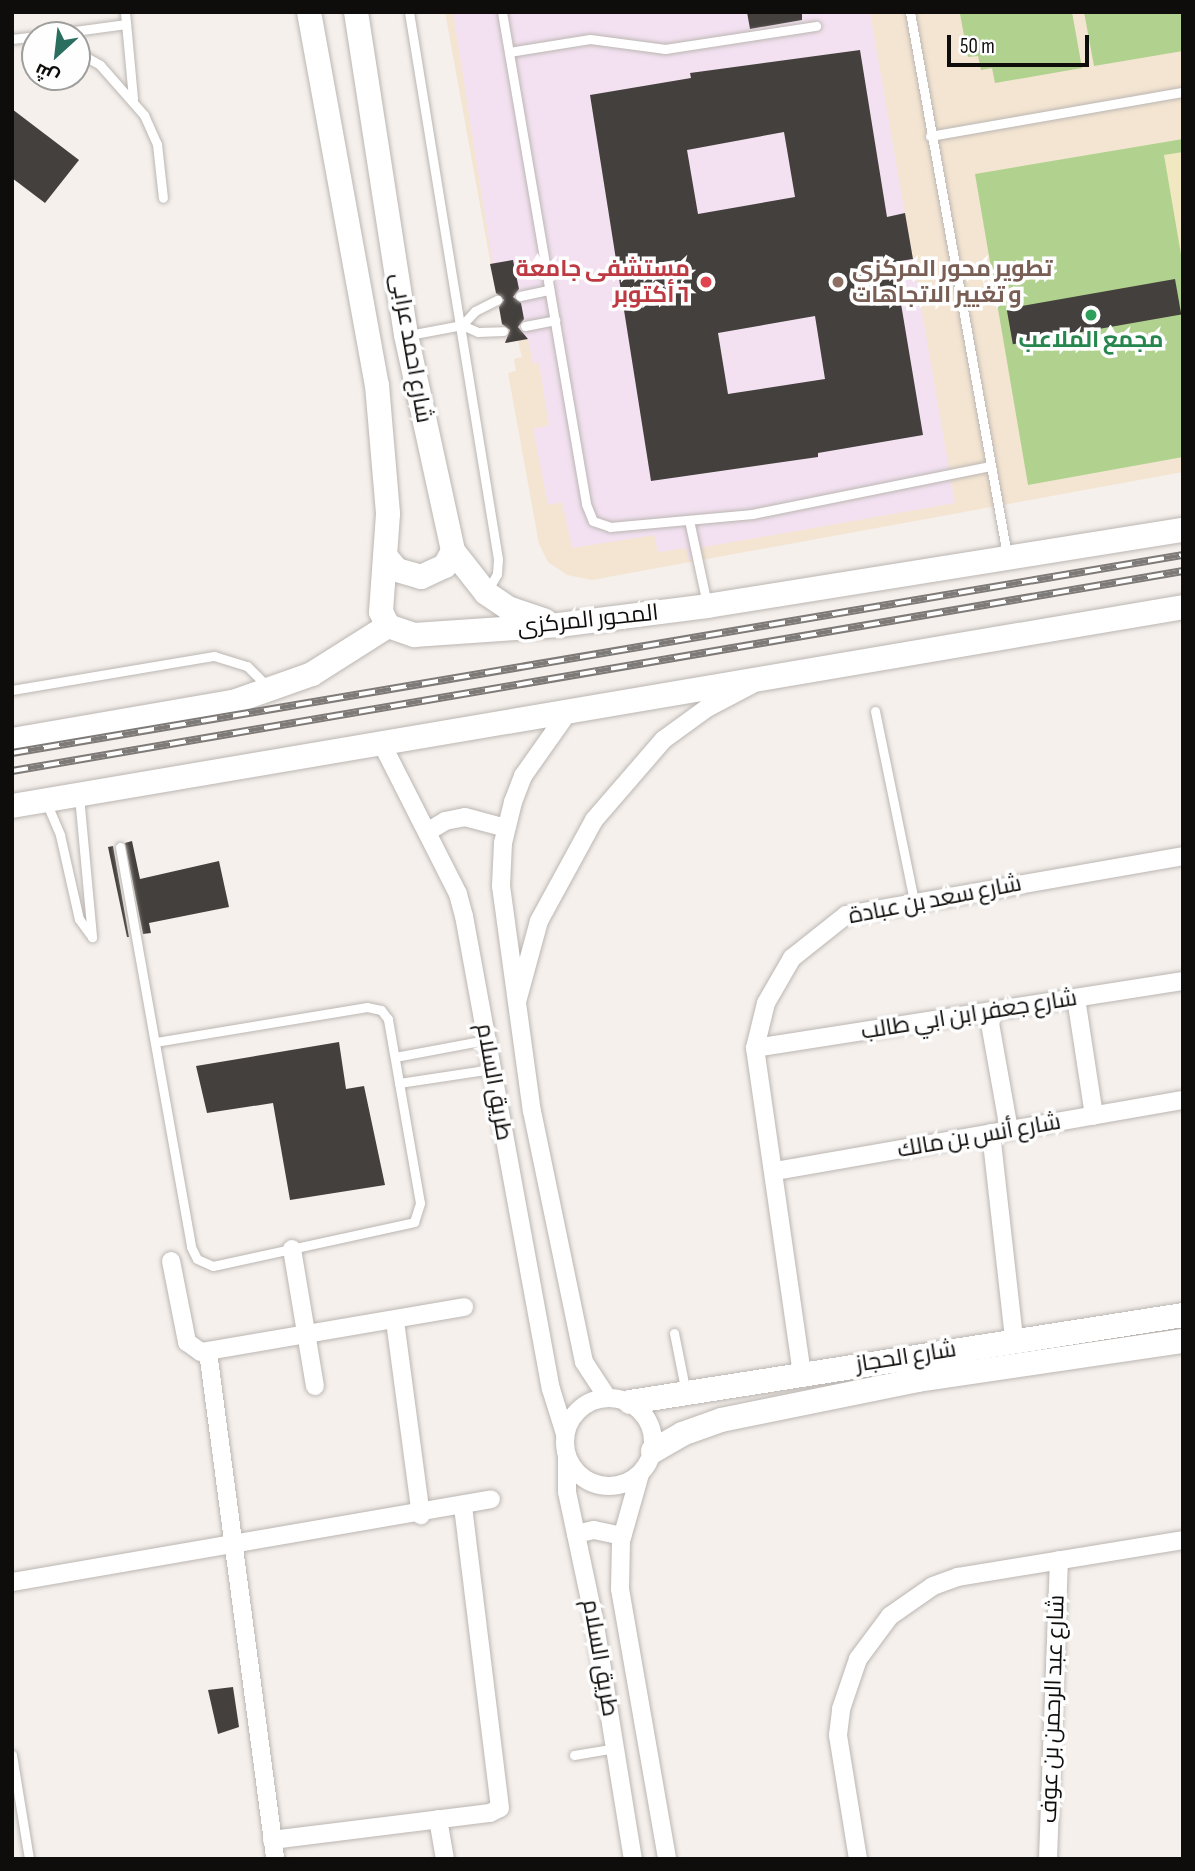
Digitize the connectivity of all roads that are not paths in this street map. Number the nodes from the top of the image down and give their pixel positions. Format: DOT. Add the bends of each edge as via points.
graph roads {
  1 [pos="125,12"];
  2 [pos="309,12"];
  3 [pos="356,12"];
  4 [pos="410,12"];
  5 [pos="502,12"];
  6 [pos="910,12"];
  7 [pos="126,24"];
  8 [pos="816,26"];
  9 [pos="91,29"];
  10 [pos="509,52"];
  11 [pos="91,60"];
  12 [pos="1183,92"];
  13 [pos="134,101"];
  14 [pos="930,136"];
  15 [pos="163,198"];
  16 [pos="549,290"];
  17 [pos="520,296"];
  18 [pos="497,300"];
  19 [pos="555,320"];
  20 [pos="462,325"];
  21 [pos="526,326"];
  22 [pos="503,331"];
  23 [pos="406,335"];
  24 [pos="990,466"];
  25 [pos="689,520"];
  26 [pos="1183,530"];
  27 [pos="453,551"];
  28 [pos="386,557"];
  29 [pos="1008,558"];
  30 [pos="486,593"];
  31 [pos="707,606"];
  32 [pos="1183,607"];
  33 [pos="559,625"];
  34 [pos="387,626"];
  35 [pos="764,679"];
  36 [pos="12,690"];
  37 [pos="269,691"];
  38 [pos="875,711"];
  39 [pos="566,715"];
  40 [pos="12,740"];
  41 [pos="382,744"];
  42 [pos="79,794"];
  43 [pos="45,801"];
  44 [pos="12,806"];
  45 [pos="506,828"];
  46 [pos="427,832"];
  47 [pos="120,847"];
  48 [pos="1183,856"];
  49 [pos="914,901"];
  50 [pos="1183,981"];
  51 [pos="1076,998"];
  52 [pos="516,1009"];
  53 [pos="988,1012"];
  54 [pos="486,1041"];
  55 [pos="155,1042"];
  56 [pos="755,1048"];
  57 [pos="395,1057"];
  58 [pos="492,1069"];
  59 [pos="399,1083"];
  60 [pos="1183,1100"];
  61 [pos="1094,1116"];
  62 [pos="1000,1132"];
  63 [pos="775,1171"];
  64 [pos="292,1249"];
  65 [pos="171,1261"];
  66 [pos="464,1307"];
  67 [pos="1183,1315"];
  68 [pos="395,1321"];
  69 [pos="674,1333"];
  70 [pos="306,1335"];
  71 [pos="1014,1339"];
  72 [pos="1183,1341"];
  73 [pos="208,1352"];
  74 [pos="802,1374"];
  75 [pos="315,1386"];
  76 [pos="686,1395"];
  77 [pos="618,1400"];
  78 [pos="565,1434"];
  79 [pos="653,1451"];
  80 [pos="567,1457"];
  81 [pos="640,1474"];
  82 [pos="491,1499"];
  83 [pos="463,1505"];
  84 [pos="421,1515"];
  85 [pos="576,1534"];
  86 [pos="622,1536"];
  87 [pos="1183,1540"];
  88 [pos="235,1544"];
  89 [pos="1059,1560"];
  90 [pos="12,1582"];
  91 [pos="617,1748"];
  92 [pos="12,1755"];
  93 [pos="574,1755"];
  94 [pos="438,1819"];
  95 [pos="29,1859"];
  96 [pos="445,1859"];
  97 [pos="633,1859"];
  98 [pos="667,1859"];
  99 [pos="858,1859"];
  100 [pos="1048,1859"];
  1 -- 7 [label="lane"];
  2 -- 28 [label="main road, شارع احمد عرابى" via="369,330 387,481"];
  3 -- 23 [label="main road, شارع احمد عرابى"];
  4 -- 20 [label="lane"];
  5 -- 10 [label="lane"];
  6 -- 14 [label="lane"];
  7 -- 9 [label="lane"];
  7 -- 13 [label="lane"];
  8 -- 10 [label="lane" via="665,49 590,40"];
  10 -- 16 [label="lane"];
  11 -- 13 [label="lane"];
  12 -- 14 [label="lane"];
  13 -- 15 [label="lane" via="157,144"];
  14 -- 24 [label="lane"];
  16 -- 17 [label="lane"];
  16 -- 19 [label="lane"];
  18 -- 20 [label="lane"];
  19 -- 21 [label="lane"];
  19 -- 25 [label="lane" via="589,516 610,527"];
  20 -- 22 [label="lane" via="478,332"];
  20 -- 23 [label="lane"];
  20 -- 30 [label="lane" via="498,559 495,581"];
  23 -- 27 [label="main road, شارع احمد عرابى"];
  24 -- 25 [label="lane" via="780,509"];
  24 -- 29 [label="lane"];
  25 -- 31 [label="lane"];
  26 -- 29 [label="main road, المحور المركزى"];
  27 -- 28 [label="main road" via="438,571 421,577 397,570"];
  27 -- 30 [label="main road, شارع احمد عرابى"];
  28 -- 34 [label="main road, شارع احمد عرابى" via="381,612"];
  29 -- 31 [label="main road, المحور المركزى"];
  30 -- 33 [label="main road, شارع احمد عرابى" via="508,608"];
  31 -- 33 [label="main road, المحور المركزى"];
  32 -- 35 [label="main road"];
  33 -- 34 [label="main road, المحور المركزى" via="414,635"];
  34 -- 37 [label="main road" via="332,664"];
  35 -- 39 [label="main road"];
  35 -- 52 [label="street" via="707,708 663,740 601,810 562,872 539,921"];
  36 -- 37 [label="lane" via="214,656 247,666"];
  37 -- 40 [label="main road" via="233,702"];
  38 -- 49 [label="lane"];
  39 -- 41 [label="main road"];
  39 -- 45 [label="street, طريق السلام" via="523,776"];
  41 -- 42 [label="main road"];
  41 -- 46 [label="street, طريق السلام"];
  42 -- 43 [label="main road"];
  42 -- 43 [label="lane" via="79,835 94,923 92,937 79,919 60,835"];
  43 -- 44 [label="main road"];
  45 -- 46 [label="street" via="465,817 445,821"];
  45 -- 52 [label="street, طريق السلام" via="501,886"];
  46 -- 54 [label="street, طريق السلام" via="458,894"];
  47 -- 55 [label="lane"];
  48 -- 49 [label="street, شارع سعد بن عبادة"];
  49 -- 56 [label="street, شارع سعد بن عبادة" via="846,915 810,939 777,979"];
  50 -- 51 [label="street, شارع جعفر ابن ابي طالب"];
  51 -- 53 [label="street, شارع جعفر ابن ابي طالب"];
  51 -- 61 [label="street"];
  52 -- 77 [label="street, طريق السلام" via="584,1362"];
  53 -- 56 [label="street, شارع جعفر ابن ابي طالب"];
  53 -- 62 [label="street"];
  54 -- 57 [label="lane"];
  54 -- 58 [label="street, طريق السلام"];
  55 -- 57 [label="lane" via="372,1007 388,1019"];
  55 -- 64 [label="lane" via="194,1254 212,1266"];
  56 -- 63 [label="street, شارع سعد بن عبادة"];
  57 -- 59 [label="lane"];
  58 -- 59 [label="lane"];
  58 -- 78 [label="street, طريق السلام" via="551,1389"];
  59 -- 64 [label="lane" via="420,1203 418,1216 408,1226"];
  60 -- 61 [label="street, شارع أنس بن مالك"];
  61 -- 62 [label="street, شارع أنس بن مالك"];
  62 -- 63 [label="street, شارع أنس بن مالك"];
  62 -- 71 [label="street"];
  63 -- 74 [label="street, شارع سعد بن عبادة"];
  64 -- 70 [label="street"];
  65 -- 73 [label="street" via="187,1342"];
  66 -- 68 [label="street"];
  67 -- 71 [label="main road, شارع الحجاز"];
  68 -- 70 [label="street"];
  68 -- 84 [label="street"];
  69 -- 76 [label="lane"];
  70 -- 73 [label="street"];
  70 -- 75 [label="street"];
  71 -- 74 [label="main road, شارع الحجاز"];
  72 -- 79 [label="main road, شارع الحجاز" via="918,1380 721,1420"];
  73 -- 88 [label="street"];
  74 -- 76 [label="main road, شارع الحجاز"];
  76 -- 77 [label="main road, شارع الحجاز"];
  77 -- 78 [label="street" via="575,1412"];
  77 -- 79 [label="street" via="647,1419"];
  78 -- 80 [label="street"];
  79 -- 81 [label="street"];
  80 -- 81 [label="street" via="582,1477 606,1486"];
  80 -- 85 [label="street, طريق السلام" via="567,1492"];
  81 -- 86 [label="street, طريق السلام"];
  82 -- 83 [label="street"];
  83 -- 84 [label="street"];
  83 -- 94 [label="street" via="501,1804 494,1813"];
  84 -- 88 [label="street"];
  85 -- 86 [label="street" via="594,1530"];
  85 -- 91 [label="street, طريق السلام"];
  86 -- 98 [label="street, طريق السلام" via="620,1590"];
  87 -- 89 [label="street"];
  88 -- 90 [label="street"];
  88 -- 94 [label="street" via="274,1849"];
  89 -- 99 [label="street" via="958,1577 933,1586 910,1600 872,1636 847,1683 838,1735"];
  89 -- 100 [label="street, شارع عبد الرحمن بن عوف"];
  91 -- 93 [label="lane"];
  91 -- 97 [label="street, طريق السلام"];
  92 -- 95 [label="lane"];
  94 -- 96 [label="street"];
}
